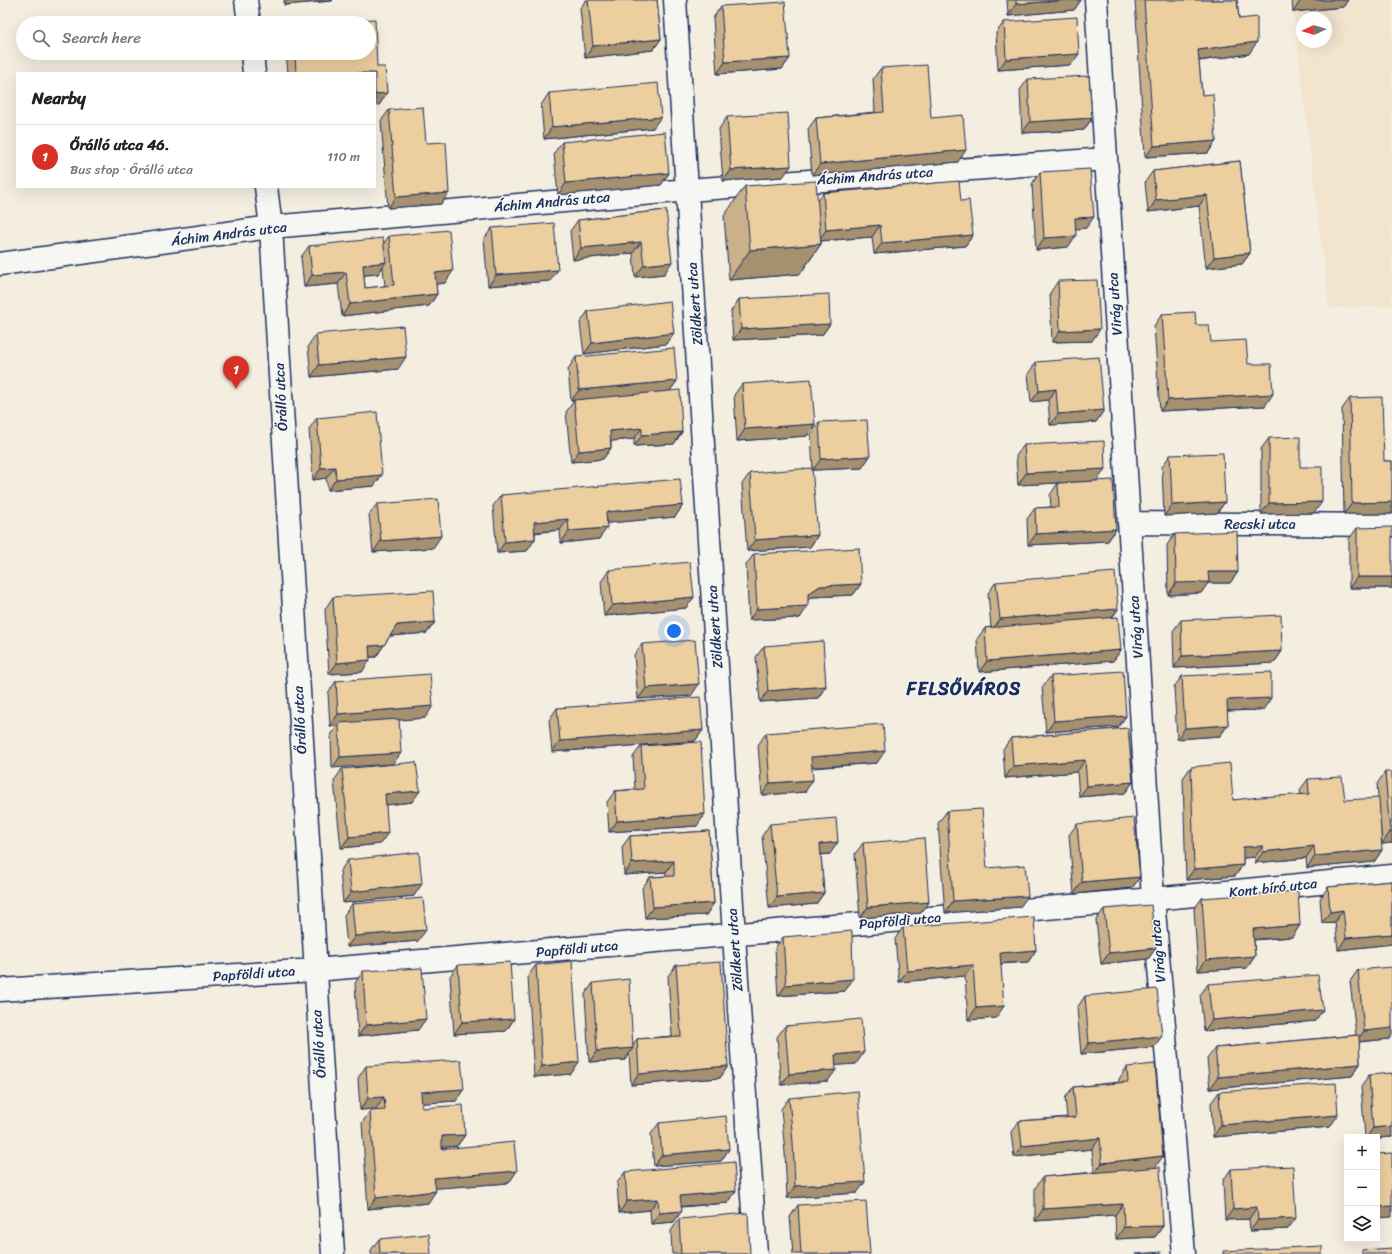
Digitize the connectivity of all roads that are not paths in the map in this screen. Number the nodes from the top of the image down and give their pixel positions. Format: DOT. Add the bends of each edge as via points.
graph roads {
  1 [pos="246,0"];
  2 [pos="675,0"];
  3 [pos="1096,0"];
  4 [pos="248,16"];
  5 [pos="253,60"];
  6 [pos="254,72"];
  7 [pos="1106,159"];
  8 [pos="266,188"];
  9 [pos="688,190"];
  10 [pos="271,227"];
  11 [pos="0,264"];
  12 [pos="1129,523"];
  13 [pos="1392,525"];
  14 [pos="1392,876"];
  15 [pos="1154,900"];
  16 [pos="734,936"];
  17 [pos="315,970"];
  18 [pos="0,990"];
  19 [pos="333,1254"];
  20 [pos="756,1254"];
  21 [pos="1184,1254"];
  1 -- 4 [label="street"];
  2 -- 9 [label="street, Zöldkert utca"];
  3 -- 7 [label="street, Virág utca"];
  5 -- 6 [label="street"];
  7 -- 9 [label="street, Áchim András utca"];
  7 -- 12 [label="street, Virág utca"];
  8 -- 10 [label="street, Őrálló utca"];
  9 -- 10 [label="street, Áchim András utca"];
  9 -- 16 [label="street, Zöldkert utca"];
  10 -- 11 [label="street, Áchim András utca"];
  10 -- 17 [label="street, Őrálló utca"];
  12 -- 13 [label="street, Recski utca"];
  12 -- 15 [label="street, Virág utca"];
  14 -- 15 [label="street, Kont bíró utca"];
  15 -- 16 [label="street, Papföldi utca"];
  15 -- 21 [label="street, Virág utca"];
  16 -- 17 [label="street, Papföldi utca"];
  16 -- 20 [label="street, Zöldkert utca"];
  17 -- 18 [label="street, Papföldi utca"];
  17 -- 19 [label="street, Őrálló utca"];
}
